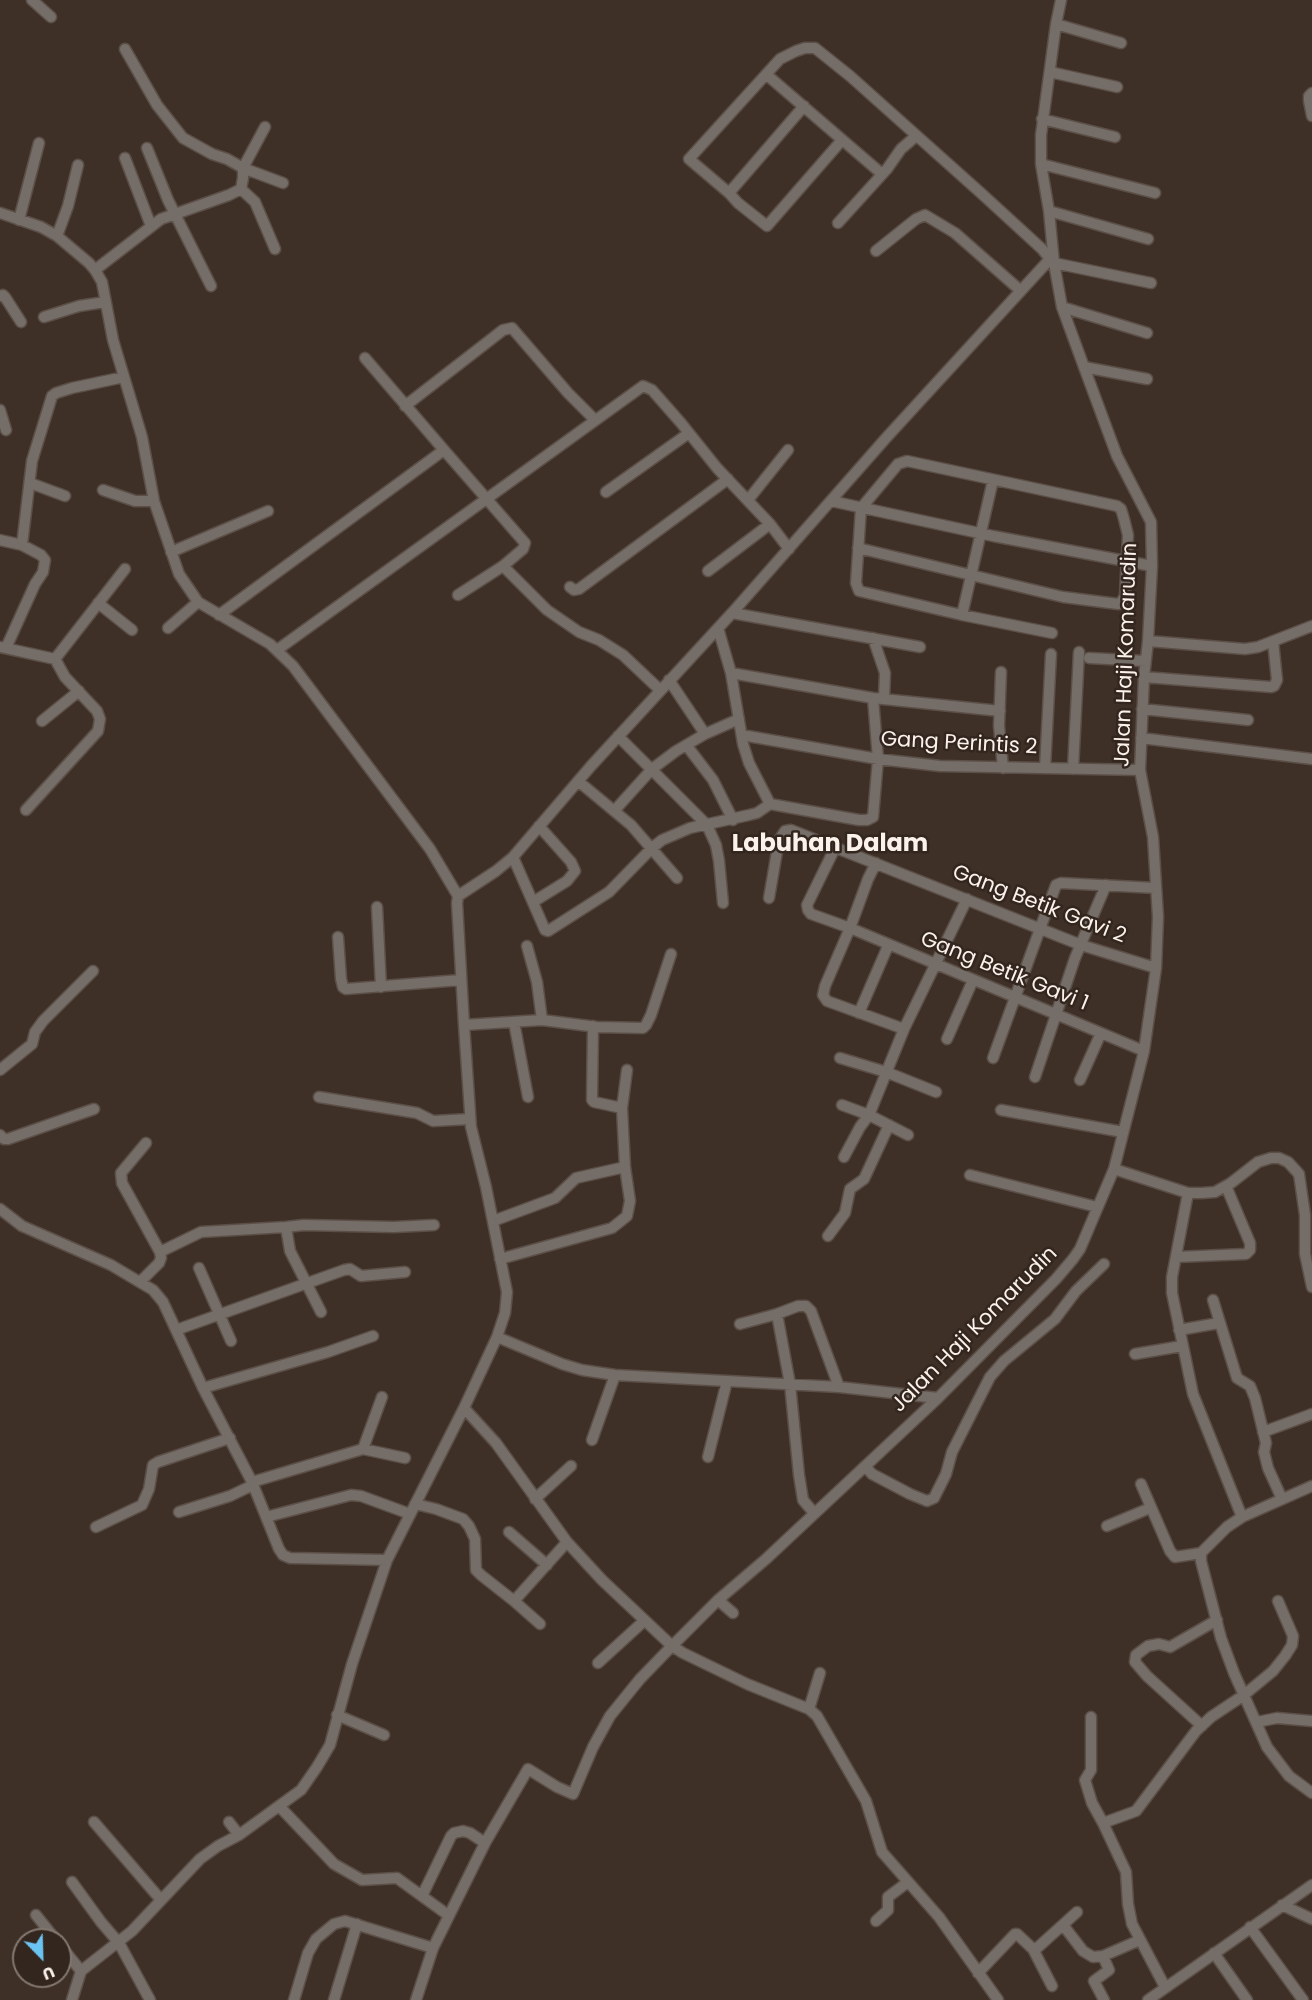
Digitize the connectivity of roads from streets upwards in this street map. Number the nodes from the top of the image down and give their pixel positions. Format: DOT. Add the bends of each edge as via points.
graph roads {
  1 [pos="32,0"];
  2 [pos="1061,0"];
  3 [pos="51,17"];
  4 [pos="1056,24"];
  5 [pos="1121,43"];
  6 [pos="126,49"];
  7 [pos="1050,72"];
  8 [pos="767,75"];
  9 [pos="1117,87"];
  10 [pos="1312,93"];
  11 [pos="804,106"];
  12 [pos="1312,116"];
  13 [pos="1042,118"];
  14 [pos="266,127"];
  15 [pos="916,136"];
  16 [pos="1115,138"];
  17 [pos="842,140"];
  18 [pos="39,143"];
  19 [pos="147,148"];
  20 [pos="124,158"];
  21 [pos="1041,164"];
  22 [pos="78,165"];
  23 [pos="243,168"];
  24 [pos="882,174"];
  25 [pos="283,183"];
  26 [pos="241,189"];
  27 [pos="729,193"];
  28 [pos="1155,193"];
  29 [pos="1049,211"];
  30 [pos="0,213"];
  31 [pos="175,213"];
  32 [pos="19,220"];
  33 [pos="838,223"];
  34 [pos="151,226"];
  35 [pos="57,236"];
  36 [pos="1148,239"];
  37 [pos="274,249"];
  38 [pos="876,251"];
  39 [pos="1052,261"];
  40 [pos="95,270"];
  41 [pos="1151,283"];
  42 [pos="211,286"];
  43 [pos="1021,291"];
  44 [pos="0,297"];
  45 [pos="105,302"];
  46 [pos="1062,307"];
  47 [pos="44,317"];
  48 [pos="21,322"];
  49 [pos="1147,333"];
  50 [pos="365,358"];
  51 [pos="1084,367"];
  52 [pos="124,377"];
  53 [pos="1147,379"];
  54 [pos="405,406"];
  55 [pos="0,410"];
  56 [pos="596,420"];
  57 [pos="6,430"];
  58 [pos="690,433"];
  59 [pos="444,450"];
  60 [pos="788,450"];
  61 [pos="728,479"];
  62 [pos="993,480"];
  63 [pos="30,483"];
  64 [pos="103,490"];
  65 [pos="606,492"];
  66 [pos="65,496"];
  67 [pos="488,498"];
  68 [pos="748,500"];
  69 [pos="154,501"];
  70 [pos="831,501"];
  71 [pos="862,508"];
  72 [pos="268,511"];
  73 [pos="770,524"];
  74 [pos="980,533"];
  75 [pos="0,540"];
  76 [pos="22,546"];
  77 [pos="858,548"];
  78 [pos="789,549"];
  79 [pos="171,552"];
  80 [pos="1127,563"];
  81 [pos="503,566"];
  82 [pos="1152,566"];
  83 [pos="125,569"];
  84 [pos="708,571"];
  85 [pos="970,574"];
  86 [pos="570,587"];
  87 [pos="458,595"];
  88 [pos="198,602"];
  89 [pos="98,603"];
  90 [pos="732,613"];
  91 [pos="219,615"];
  92 [pos="962,615"];
  93 [pos="1312,626"];
  94 [pos="168,628"];
  95 [pos="718,628"];
  96 [pos="132,630"];
  97 [pos="1052,633"];
  98 [pos="873,638"];
  99 [pos="1148,641"];
  100 [pos="1273,641"];
  101 [pos="920,647"];
  102 [pos="3,648"];
  103 [pos="277,650"];
  104 [pos="1051,654"];
  105 [pos="55,659"];
  106 [pos="1145,661"];
  107 [pos="1001,672"];
  108 [pos="731,673"];
  109 [pos="1144,677"];
  110 [pos="669,680"];
  111 [pos="660,690"];
  112 [pos="79,691"];
  113 [pos="873,698"];
  114 [pos="884,699"];
  115 [pos="1142,709"];
  116 [pos="1000,711"];
  117 [pos="738,719"];
  118 [pos="1248,720"];
  119 [pos="42,721"];
  120 [pos="705,734"];
  121 [pos="742,735"];
  122 [pos="618,736"];
  123 [pos="1141,738"];
  124 [pos="687,746"];
  125 [pos="878,759"];
  126 [pos="1312,759"];
  127 [pos="1003,768"];
  128 [pos="1045,768"];
  129 [pos="652,769"];
  130 [pos="1073,769"];
  131 [pos="1140,770"];
  132 [pos="578,781"];
  133 [pos="770,804"];
  134 [pos="26,810"];
  135 [pos="614,811"];
  136 [pos="733,820"];
  137 [pos="707,825"];
  138 [pos="539,826"];
  139 [pos="652,848"];
  140 [pos="835,848"];
  141 [pos="513,857"];
  142 [pos="876,863"];
  143 [pos="677,878"];
  144 [pos="1106,885"];
  145 [pos="1156,888"];
  146 [pos="459,896"];
  147 [pos="769,898"];
  148 [pos="967,899"];
  149 [pos="533,902"];
  150 [pos="723,903"];
  151 [pos="377,907"];
  152 [pos="850,928"];
  153 [pos="1041,928"];
  154 [pos="338,937"];
  155 [pos="1081,945"];
  156 [pos="527,946"];
  157 [pos="888,946"];
  158 [pos="671,954"];
  159 [pos="935,964"];
  160 [pos="1156,968"];
  161 [pos="93,971"];
  162 [pos="461,980"];
  163 [pos="974,980"];
  164 [pos="381,987"];
  165 [pos="1014,997"];
  166 [pos="859,1013"];
  167 [pos="1057,1014"];
  168 [pos="542,1020"];
  169 [pos="514,1022"];
  170 [pos="464,1025"];
  171 [pos="593,1026"];
  172 [pos="904,1029"];
  173 [pos="1101,1033"];
  174 [pos="947,1040"];
  175 [pos="1144,1051"];
  176 [pos="840,1058"];
  177 [pos="993,1058"];
  178 [pos="0,1070"];
  179 [pos="627,1070"];
  180 [pos="886,1072"];
  181 [pos="1035,1077"];
  182 [pos="1080,1080"];
  183 [pos="936,1092"];
  184 [pos="319,1097"];
  185 [pos="528,1097"];
  186 [pos="842,1105"];
  187 [pos="622,1108"];
  188 [pos="94,1109"];
  189 [pos="1001,1110"];
  190 [pos="869,1115"];
  191 [pos="470,1119"];
  192 [pos="889,1125"];
  193 [pos="1123,1132"];
  194 [pos="0,1135"];
  195 [pos="908,1135"];
  196 [pos="146,1143"];
  197 [pos="844,1157"];
  198 [pos="625,1167"];
  199 [pos="1114,1169"];
  200 [pos="970,1175"];
  201 [pos="1226,1186"];
  202 [pos="1188,1193"];
  203 [pos="1097,1207"];
  204 [pos="0,1209"];
  205 [pos="493,1221"];
  206 [pos="434,1225"];
  207 [pos="285,1227"];
  208 [pos="828,1236"];
  209 [pos="160,1252"];
  210 [pos="1176,1257"];
  211 [pos="500,1259"];
  212 [pos="1104,1264"];
  213 [pos="200,1268"];
  214 [pos="405,1272"];
  215 [pos="140,1282"];
  216 [pos="308,1283"];
  217 [pos="1312,1287"];
  218 [pos="1212,1300"];
  219 [pos="321,1312"];
  220 [pos="777,1314"];
  221 [pos="219,1315"];
  222 [pos="1219,1323"];
  223 [pos="740,1324"];
  224 [pos="176,1330"];
  225 [pos="1179,1330"];
  226 [pos="373,1336"];
  227 [pos="497,1336"];
  228 [pos="231,1341"];
  229 [pos="1182,1346"];
  230 [pos="1135,1354"];
  231 [pos="615,1374"];
  232 [pos="727,1381"];
  233 [pos="790,1384"];
  234 [pos="203,1388"];
  235 [pos="839,1388"];
  236 [pos="382,1397"];
  237 [pos="938,1398"];
  238 [pos="464,1408"];
  239 [pos="1312,1414"];
  240 [pos="1263,1432"];
  241 [pos="230,1438"];
  242 [pos="592,1440"];
  243 [pos="363,1449"];
  244 [pos="708,1457"];
  245 [pos="405,1458"];
  246 [pos="571,1466"];
  247 [pos="868,1470"];
  248 [pos="253,1484"];
  249 [pos="1141,1484"];
  250 [pos="1312,1486"];
  251 [pos="535,1499"];
  252 [pos="1282,1499"];
  253 [pos="1150,1508"];
  254 [pos="412,1509"];
  255 [pos="179,1512"];
  256 [pos="814,1513"];
  257 [pos="266,1517"];
  258 [pos="1242,1517"];
  259 [pos="1107,1526"];
  260 [pos="96,1527"];
  261 [pos="509,1532"];
  262 [pos="567,1542"];
  263 [pos="1201,1552"];
  264 [pos="387,1560"];
  265 [pos="548,1565"];
  266 [pos="514,1601"];
  267 [pos="1278,1601"];
  268 [pos="1216,1620"];
  269 [pos="644,1621"];
  270 [pos="540,1624"];
  271 [pos="678,1649"];
  272 [pos="598,1663"];
  273 [pos="820,1672"];
  274 [pos="1244,1695"];
  275 [pos="809,1708"];
  276 [pos="337,1716"];
  277 [pos="1091,1717"];
  278 [pos="1312,1721"];
  279 [pos="1257,1722"];
  280 [pos="1202,1726"];
  281 [pos="384,1735"];
  282 [pos="1312,1793"];
  283 [pos="280,1807"];
  284 [pos="94,1822"];
  285 [pos="229,1822"];
  286 [pos="1103,1823"];
  287 [pos="239,1835"];
  288 [pos="485,1843"];
  289 [pos="72,1882"];
  290 [pos="908,1882"];
  291 [pos="1312,1884"];
  292 [pos="422,1896"];
  293 [pos="161,1900"];
  294 [pos="1282,1905"];
  295 [pos="1077,1912"];
  296 [pos="36,1915"];
  297 [pos="448,1915"];
  298 [pos="1312,1919"];
  299 [pos="876,1922"];
  300 [pos="357,1924"];
  301 [pos="1064,1925"];
  302 [pos="1250,1927"];
  303 [pos="46,1928"];
  304 [pos="1140,1940"];
  305 [pos="119,1943"];
  306 [pos="433,1948"];
  307 [pos="1033,1949"];
  308 [pos="1214,1953"];
  309 [pos="1103,1956"];
  310 [pos="72,1960"];
  311 [pos="81,1971"];
  312 [pos="978,1973"];
  313 [pos="1052,1986"];
  314 [pos="1158,1995"];
  315 [pos="72,2000"];
  316 [pos="150,2000"];
  317 [pos="294,2000"];
  318 [pos="334,2000"];
  319 [pos="416,2000"];
  320 [pos="998,2000"];
  321 [pos="1104,2000"];
  322 [pos="1247,2000"];
  323 [pos="1303,2000"];
  1 -- 3 [label="street"];
  2 -- 4 [label="street, Jalan Haji Komarudin"];
  4 -- 5 [label="street"];
  4 -- 7 [label="street, Jalan Haji Komarudin"];
  6 -- 23 [label="street" via="157,105 183,138"];
  7 -- 9 [label="street"];
  7 -- 13 [label="street, Jalan Haji Komarudin"];
  8 -- 11 [label="street"];
  8 -- 15 [label="street" via="780,59 815,48"];
  8 -- 27 [label="street" via="690,159"];
  10 -- 12 [label="street"];
  11 -- 17 [label="street"];
  11 -- 27 [label="street"];
  13 -- 16 [label="street"];
  13 -- 21 [label="street, Jalan Haji Komarudin"];
  14 -- 23 [label="street"];
  15 -- 24 [label="street"];
  15 -- 39 [label="street"];
  17 -- 24 [label="street"];
  17 -- 27 [label="street" via="767,226"];
  18 -- 32 [label="street"];
  19 -- 31 [label="street"];
  20 -- 34 [label="street"];
  21 -- 28 [label="street"];
  21 -- 29 [label="street, Jalan Haji Komarudin"];
  22 -- 35 [label="street"];
  23 -- 25 [label="street"];
  23 -- 26 [label="street"];
  24 -- 33 [label="street"];
  26 -- 31 [label="street"];
  26 -- 37 [label="street" via="255,202"];
  29 -- 36 [label="street"];
  29 -- 39 [label="street, Jalan Haji Komarudin"];
  30 -- 32 [label="street"];
  31 -- 34 [label="street"];
  31 -- 42 [label="street"];
  32 -- 35 [label="street"];
  34 -- 40 [label="street"];
  35 -- 40 [label="street"];
  38 -- 43 [label="street" via="926,215 955,233"];
  39 -- 41 [label="street"];
  39 -- 43 [label="street"];
  39 -- 46 [label="street, Jalan Haji Komarudin"];
  40 -- 45 [label="street" via="102,282"];
  43 -- 70 [label="street"];
  44 -- 48 [label="street" via="5,297"];
  45 -- 47 [label="street"];
  45 -- 52 [label="street"];
  46 -- 49 [label="street"];
  46 -- 51 [label="street, Jalan Haji Komarudin"];
  50 -- 54 [label="street"];
  51 -- 53 [label="street"];
  51 -- 82 [label="street, Jalan Haji Komarudin" via="1117,456 1151,522"];
  52 -- 63 [label="street" via="52,396 32,460"];
  52 -- 69 [label="street" via="142,437"];
  54 -- 56 [label="street" via="503,330 512,328"];
  54 -- 59 [label="street"];
  55 -- 57 [label="street"];
  56 -- 58 [label="street" via="643,386 652,390"];
  56 -- 67 [label="street"];
  58 -- 61 [label="street"];
  58 -- 65 [label="street"];
  59 -- 67 [label="street"];
  59 -- 91 [label="street"];
  60 -- 68 [label="street"];
  61 -- 68 [label="street"];
  61 -- 86 [label="street" via="579,589"];
  62 -- 71 [label="street" via="902,462"];
  62 -- 74 [label="street"];
  62 -- 80 [label="street" via="1119,507 1128,535"];
  63 -- 66 [label="street"];
  63 -- 76 [label="street"];
  64 -- 69 [label="street" via="135,501"];
  67 -- 81 [label="street" via="525,543"];
  67 -- 103 [label="street"];
  68 -- 73 [label="street"];
  69 -- 79 [label="street"];
  70 -- 71 [label="street"];
  70 -- 78 [label="street"];
  71 -- 74 [label="street"];
  71 -- 77 [label="street"];
  72 -- 79 [label="street"];
  73 -- 78 [label="street"];
  73 -- 84 [label="street"];
  74 -- 80 [label="street"];
  74 -- 85 [label="street"];
  75 -- 76 [label="street"];
  76 -- 102 [label="street" via="41,555 45,565"];
  77 -- 85 [label="street"];
  77 -- 92 [label="street" via="859,591"];
  78 -- 90 [label="street"];
  79 -- 88 [label="street" via="179,574"];
  80 -- 82 [label="street"];
  80 -- 85 [label="street" via="1125,596 1118,604 1064,597"];
  81 -- 87 [label="street"];
  81 -- 111 [label="street" via="547,610 623,655"];
  82 -- 99 [label="street, Jalan Haji Komarudin"];
  83 -- 89 [label="street"];
  85 -- 92 [label="street"];
  88 -- 91 [label="street"];
  88 -- 94 [label="street"];
  89 -- 96 [label="street"];
  89 -- 105 [label="street"];
  90 -- 95 [label="street"];
  90 -- 98 [label="street"];
  91 -- 103 [label="street"];
  92 -- 97 [label="street"];
  93 -- 100 [label="street"];
  95 -- 108 [label="street"];
  95 -- 110 [label="street"];
  98 -- 101 [label="street"];
  98 -- 114 [label="street" via="885,673"];
  99 -- 100 [label="street" via="1245,649"];
  99 -- 106 [label="street, Jalan Haji Komarudin"];
  100 -- 109 [label="street" via="1277,680 1271,687"];
  102 -- 105 [label="street"];
  103 -- 146 [label="street" via="430,849"];
  104 -- 128 [label="street"];
  105 -- 112 [label="street"];
  106 -- 109 [label="street, Jalan Haji Komarudin"];
  106 -- 130 [label="street" via="1084,655"];
  107 -- 116 [label="street"];
  108 -- 113 [label="street"];
  108 -- 117 [label="street"];
  109 -- 115 [label="street, Jalan Haji Komarudin"];
  110 -- 111 [label="street"];
  110 -- 120 [label="street"];
  111 -- 122 [label="street"];
  112 -- 119 [label="street"];
  112 -- 134 [label="street" via="97,711 98,731"];
  113 -- 114 [label="street"];
  113 -- 125 [label="street"];
  114 -- 116 [label="street"];
  115 -- 118 [label="street"];
  115 -- 123 [label="street, Jalan Haji Komarudin"];
  116 -- 127 [label="street"];
  117 -- 120 [label="street"];
  117 -- 121 [label="street"];
  120 -- 124 [label="street"];
  121 -- 125 [label="street, Gang Perintis 2"];
  121 -- 133 [label="street" via="749,763"];
  122 -- 129 [label="street"];
  122 -- 132 [label="street"];
  123 -- 126 [label="street"];
  123 -- 131 [label="street, Jalan Haji Komarudin"];
  124 -- 129 [label="street"];
  124 -- 136 [label="street" via="712,780"];
  125 -- 127 [label="street, Gang Perintis 2"];
  125 -- 133 [label="street" via="873,817 867,820"];
  127 -- 128 [label="street, Gang Perintis 2"];
  128 -- 130 [label="street, Gang Perintis 2"];
  129 -- 135 [label="street"];
  129 -- 137 [label="street"];
  130 -- 131 [label="street, Gang Perintis 2"];
  131 -- 145 [label="street, Jalan Haji Komarudin" via="1153,837"];
  132 -- 135 [label="street"];
  132 -- 138 [label="street"];
  133 -- 136 [label="street" via="757,813"];
  135 -- 139 [label="street"];
  136 -- 137 [label="street"];
  137 -- 139 [label="street" via="690,828"];
  137 -- 150 [label="street" via="716,845"];
  138 -- 141 [label="street"];
  138 -- 149 [label="street" via="571,862 574,871 567,881"];
  139 -- 143 [label="street"];
  139 -- 149 [label="street" via="609,892 548,931"];
  140 -- 142 [label="street, Gang Betik Gavi 2"];
  140 -- 147 [label="street, Gang Betik Gavi 2" via="785,831 779,840"];
  140 -- 152 [label="street, Gang Betik Gavi 1" via="807,908 811,914"];
  141 -- 146 [label="street"];
  141 -- 149 [label="street"];
  142 -- 148 [label="street, Gang Betik Gavi 2"];
  142 -- 152 [label="street"];
  144 -- 145 [label="street"];
  144 -- 153 [label="street" via="1056,885"];
  144 -- 155 [label="street"];
  145 -- 160 [label="street, Jalan Haji Komarudin"];
  146 -- 162 [label="street"];
  148 -- 153 [label="street, Gang Betik Gavi 2"];
  148 -- 159 [label="street"];
  151 -- 164 [label="street"];
  152 -- 157 [label="street, Gang Betik Gavi 1"];
  152 -- 166 [label="street" via="824,995 827,1000"];
  153 -- 155 [label="street, Gang Betik Gavi 2"];
  153 -- 165 [label="street"];
  154 -- 164 [label="street" via="343,987"];
  155 -- 160 [label="street, Gang Betik Gavi 2"];
  155 -- 167 [label="street"];
  156 -- 168 [label="street"];
  157 -- 159 [label="street, Gang Betik Gavi 1"];
  157 -- 166 [label="street"];
  158 -- 171 [label="street" via="646,1025 638,1029"];
  159 -- 163 [label="street, Gang Betik Gavi 1"];
  159 -- 172 [label="street"];
  160 -- 175 [label="street, Jalan Haji Komarudin"];
  161 -- 178 [label="street" via="43,1021 32,1044"];
  162 -- 164 [label="street"];
  162 -- 170 [label="street"];
  163 -- 165 [label="street, Gang Betik Gavi 1"];
  163 -- 174 [label="street"];
  165 -- 167 [label="street, Gang Betik Gavi 1"];
  165 -- 177 [label="street"];
  166 -- 172 [label="street"];
  167 -- 173 [label="street, Gang Betik Gavi 1"];
  167 -- 181 [label="street"];
  168 -- 169 [label="street"];
  168 -- 171 [label="street"];
  169 -- 170 [label="street"];
  169 -- 185 [label="street"];
  170 -- 191 [label="street"];
  171 -- 187 [label="street" via="592,1100"];
  172 -- 180 [label="street"];
  173 -- 175 [label="street, Gang Betik Gavi 1"];
  173 -- 182 [label="street"];
  175 -- 193 [label="street, Jalan Haji Komarudin"];
  176 -- 180 [label="street"];
  179 -- 187 [label="street"];
  180 -- 183 [label="street"];
  180 -- 190 [label="street"];
  184 -- 191 [label="street" via="417,1113 433,1122"];
  186 -- 190 [label="street"];
  187 -- 198 [label="street"];
  188 -- 194 [label="street" via="8,1139"];
  189 -- 193 [label="street"];
  190 -- 192 [label="street"];
  190 -- 197 [label="street"];
  191 -- 205 [label="street"];
  192 -- 195 [label="street"];
  192 -- 208 [label="street" via="864,1179 850,1189 845,1213"];
  193 -- 199 [label="street, Jalan Haji Komarudin"];
  196 -- 209 [label="street" via="123,1169 122,1183"];
  198 -- 205 [label="street" via="576,1179 555,1198"];
  198 -- 211 [label="street" via="630,1201 622,1221 612,1228"];
  199 -- 202 [label="street"];
  199 -- 203 [label="street, Jalan Haji Komarudin"];
  200 -- 203 [label="street"];
  201 -- 202 [label="street" via="1215,1192"];
  201 -- 210 [label="street" via="1250,1250 1246,1254"];
  201 -- 217 [label="street" via="1258,1162 1271,1158 1279,1158 1295,1168 1302,1191 1305,1254"];
  202 -- 210 [label="street"];
  203 -- 237 [label="street, Jalan Haji Komarudin" via="1073,1259"];
  204 -- 215 [label="street" via="22,1226"];
  205 -- 211 [label="street"];
  206 -- 207 [label="street"];
  207 -- 209 [label="street" via="201,1232"];
  207 -- 216 [label="street" via="290,1251"];
  209 -- 215 [label="street" via="159,1263"];
  210 -- 225 [label="street" via="1172,1285"];
  211 -- 227 [label="street" via="507,1292"];
  212 -- 247 [label="street" via="1055,1319 1004,1360 990,1377 934,1498 924,1500"];
  213 -- 221 [label="street"];
  214 -- 216 [label="street" via="361,1276 350,1269"];
  215 -- 224 [label="street" via="164,1302"];
  216 -- 219 [label="street"];
  216 -- 221 [label="street"];
  218 -- 222 [label="street"];
  220 -- 223 [label="street"];
  220 -- 233 [label="street"];
  220 -- 235 [label="street" via="798,1306 811,1311"];
  221 -- 224 [label="street"];
  221 -- 228 [label="street"];
  222 -- 225 [label="street"];
  222 -- 240 [label="street" via="1237,1378 1251,1388"];
  224 -- 234 [label="street"];
  225 -- 229 [label="street"];
  226 -- 234 [label="street"];
  227 -- 231 [label="street" via="562,1364"];
  227 -- 238 [label="street"];
  229 -- 230 [label="street"];
  229 -- 258 [label="street" via="1193,1394"];
  231 -- 232 [label="street"];
  231 -- 242 [label="street"];
  232 -- 233 [label="street"];
  232 -- 244 [label="street"];
  233 -- 235 [label="street"];
  233 -- 256 [label="street" via="803,1500"];
  234 -- 241 [label="street"];
  235 -- 237 [label="street"];
  236 -- 243 [label="street"];
  237 -- 247 [label="street, Jalan Haji Komarudin"];
  238 -- 251 [label="street" via="496,1443"];
  238 -- 254 [label="street"];
  239 -- 240 [label="street"];
  240 -- 252 [label="street" via="1264,1452"];
  241 -- 248 [label="street"];
  241 -- 260 [label="street" via="153,1465 142,1504"];
  243 -- 245 [label="street"];
  243 -- 248 [label="street"];
  246 -- 251 [label="street"];
  247 -- 256 [label="street, Jalan Haji Komarudin"];
  248 -- 255 [label="street" via="230,1496"];
  248 -- 257 [label="street"];
  249 -- 253 [label="street"];
  250 -- 252 [label="street"];
  251 -- 262 [label="street"];
  252 -- 258 [label="street"];
  253 -- 259 [label="street"];
  253 -- 263 [label="street" via="1175,1557"];
  254 -- 257 [label="street" via="351,1495"];
  254 -- 264 [label="street"];
  254 -- 266 [label="street" via="436,1509 463,1519 475,1539 476,1569"];
  256 -- 271 [label="street, Jalan Haji Komarudin" via="766,1559 726,1606"];
  257 -- 264 [label="street" via="283,1556"];
  258 -- 263 [label="street"];
  261 -- 265 [label="street"];
  262 -- 265 [label="street"];
  262 -- 269 [label="street"];
  263 -- 268 [label="street"];
  264 -- 276 [label="street"];
  265 -- 266 [label="street"];
  266 -- 270 [label="street"];
  267 -- 274 [label="street" via="1293,1636 1292,1645 1273,1671"];
  268 -- 274 [label="street"];
  268 -- 280 [label="street" via="1170,1647 1148,1646 1136,1655 1134,1662"];
  269 -- 271 [label="street"];
  269 -- 272 [label="street"];
  271 -- 275 [label="street" via="747,1684"];
  271 -- 288 [label="street, Jalan Haji Komarudin" via="640,1679 610,1716 573,1794 528,1769"];
  273 -- 275 [label="street"];
  274 -- 279 [label="street"];
  274 -- 280 [label="street"];
  275 -- 290 [label="street" via="866,1801 882,1852"];
  276 -- 281 [label="street"];
  276 -- 283 [label="street" via="330,1745 317,1767 302,1790"];
  277 -- 286 [label="street" via="1091,1770 1085,1780"];
  278 -- 279 [label="street" via="1277,1718"];
  279 -- 282 [label="street" via="1275,1759 1289,1776"];
  280 -- 286 [label="street" via="1136,1810"];
  283 -- 287 [label="street"];
  283 -- 292 [label="street" via="322,1853 356,1878 397,1878"];
  284 -- 293 [label="street"];
  285 -- 287 [label="street"];
  286 -- 304 [label="street" via="1126,1872 1132,1924"];
  287 -- 293 [label="street" via="200,1859"];
  288 -- 292 [label="street" via="470,1833 454,1833"];
  288 -- 297 [label="street"];
  289 -- 305 [label="street"];
  290 -- 299 [label="street" via="888,1897 888,1910"];
  290 -- 312 [label="street" via="939,1917"];
  291 -- 294 [label="street"];
  292 -- 297 [label="street"];
  293 -- 305 [label="street"];
  294 -- 298 [label="street"];
  294 -- 302 [label="street"];
  295 -- 301 [label="street"];
  296 -- 303 [label="street"];
  297 -- 306 [label="street"];
  300 -- 306 [label="street"];
  300 -- 317 [label="street" via="334,1924 316,1939"];
  300 -- 318 [label="street"];
  301 -- 307 [label="street"];
  301 -- 309 [label="street" via="1083,1951 1093,1957"];
  302 -- 308 [label="street"];
  302 -- 323 [label="street"];
  304 -- 309 [label="street"];
  304 -- 314 [label="street"];
  305 -- 311 [label="street"];
  305 -- 316 [label="street"];
  306 -- 319 [label="street"];
  307 -- 312 [label="street" via="1016,1934"];
  307 -- 313 [label="street"];
  308 -- 314 [label="street"];
  308 -- 322 [label="street"];
  309 -- 321 [label="street" via="1109,1970 1094,1981"];
  310 -- 311 [label="street"];
  311 -- 315 [label="street"];
  312 -- 320 [label="street"];
}
